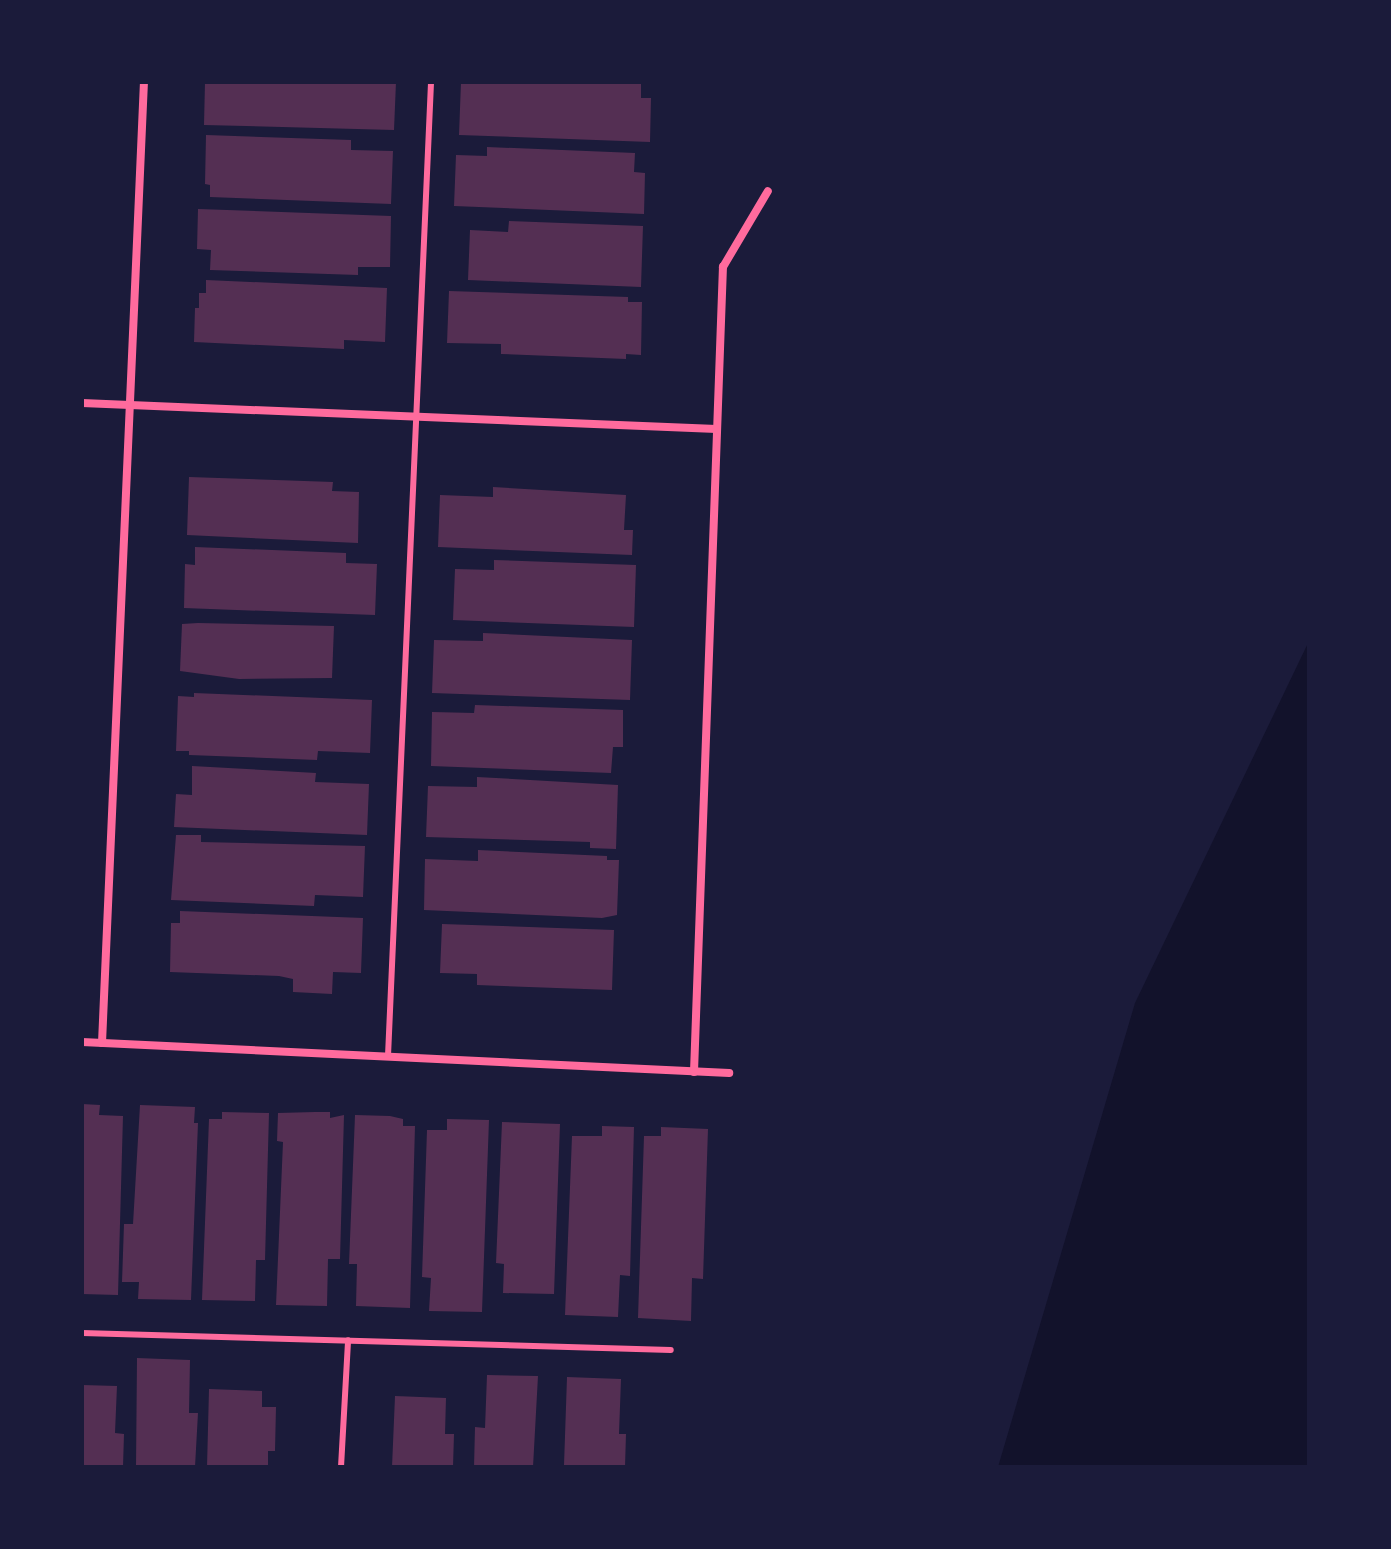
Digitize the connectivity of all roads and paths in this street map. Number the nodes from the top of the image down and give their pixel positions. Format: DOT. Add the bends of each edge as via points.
graph roads {
  1 [pos="144,82"];
  2 [pos="431,82"];
  3 [pos="768,191"];
  4 [pos="82,403"];
  5 [pos="130,406"];
  6 [pos="416,419"];
  7 [pos="716,429"];
  8 [pos="82,1042"];
  9 [pos="102,1043"];
  10 [pos="388,1056"];
  11 [pos="694,1072"];
  12 [pos="729,1073"];
  13 [pos="82,1333"];
  14 [pos="348,1340"];
  15 [pos="671,1350"];
  16 [pos="341,1467"];
  1 -- 5 [label="street"];
  2 -- 6 [label="lane"];
  3 -- 7 [label="street" via="723,267"];
  4 -- 5 [label="street"];
  5 -- 6 [label="street"];
  5 -- 9 [label="street"];
  6 -- 7 [label="street"];
  6 -- 10 [label="lane"];
  7 -- 11 [label="street"];
  8 -- 9 [label="street"];
  9 -- 10 [label="street"];
  10 -- 11 [label="street"];
  11 -- 12 [label="street"];
  13 -- 14 [label="lane"];
  14 -- 15 [label="lane"];
  14 -- 16 [label="lane"];
}
